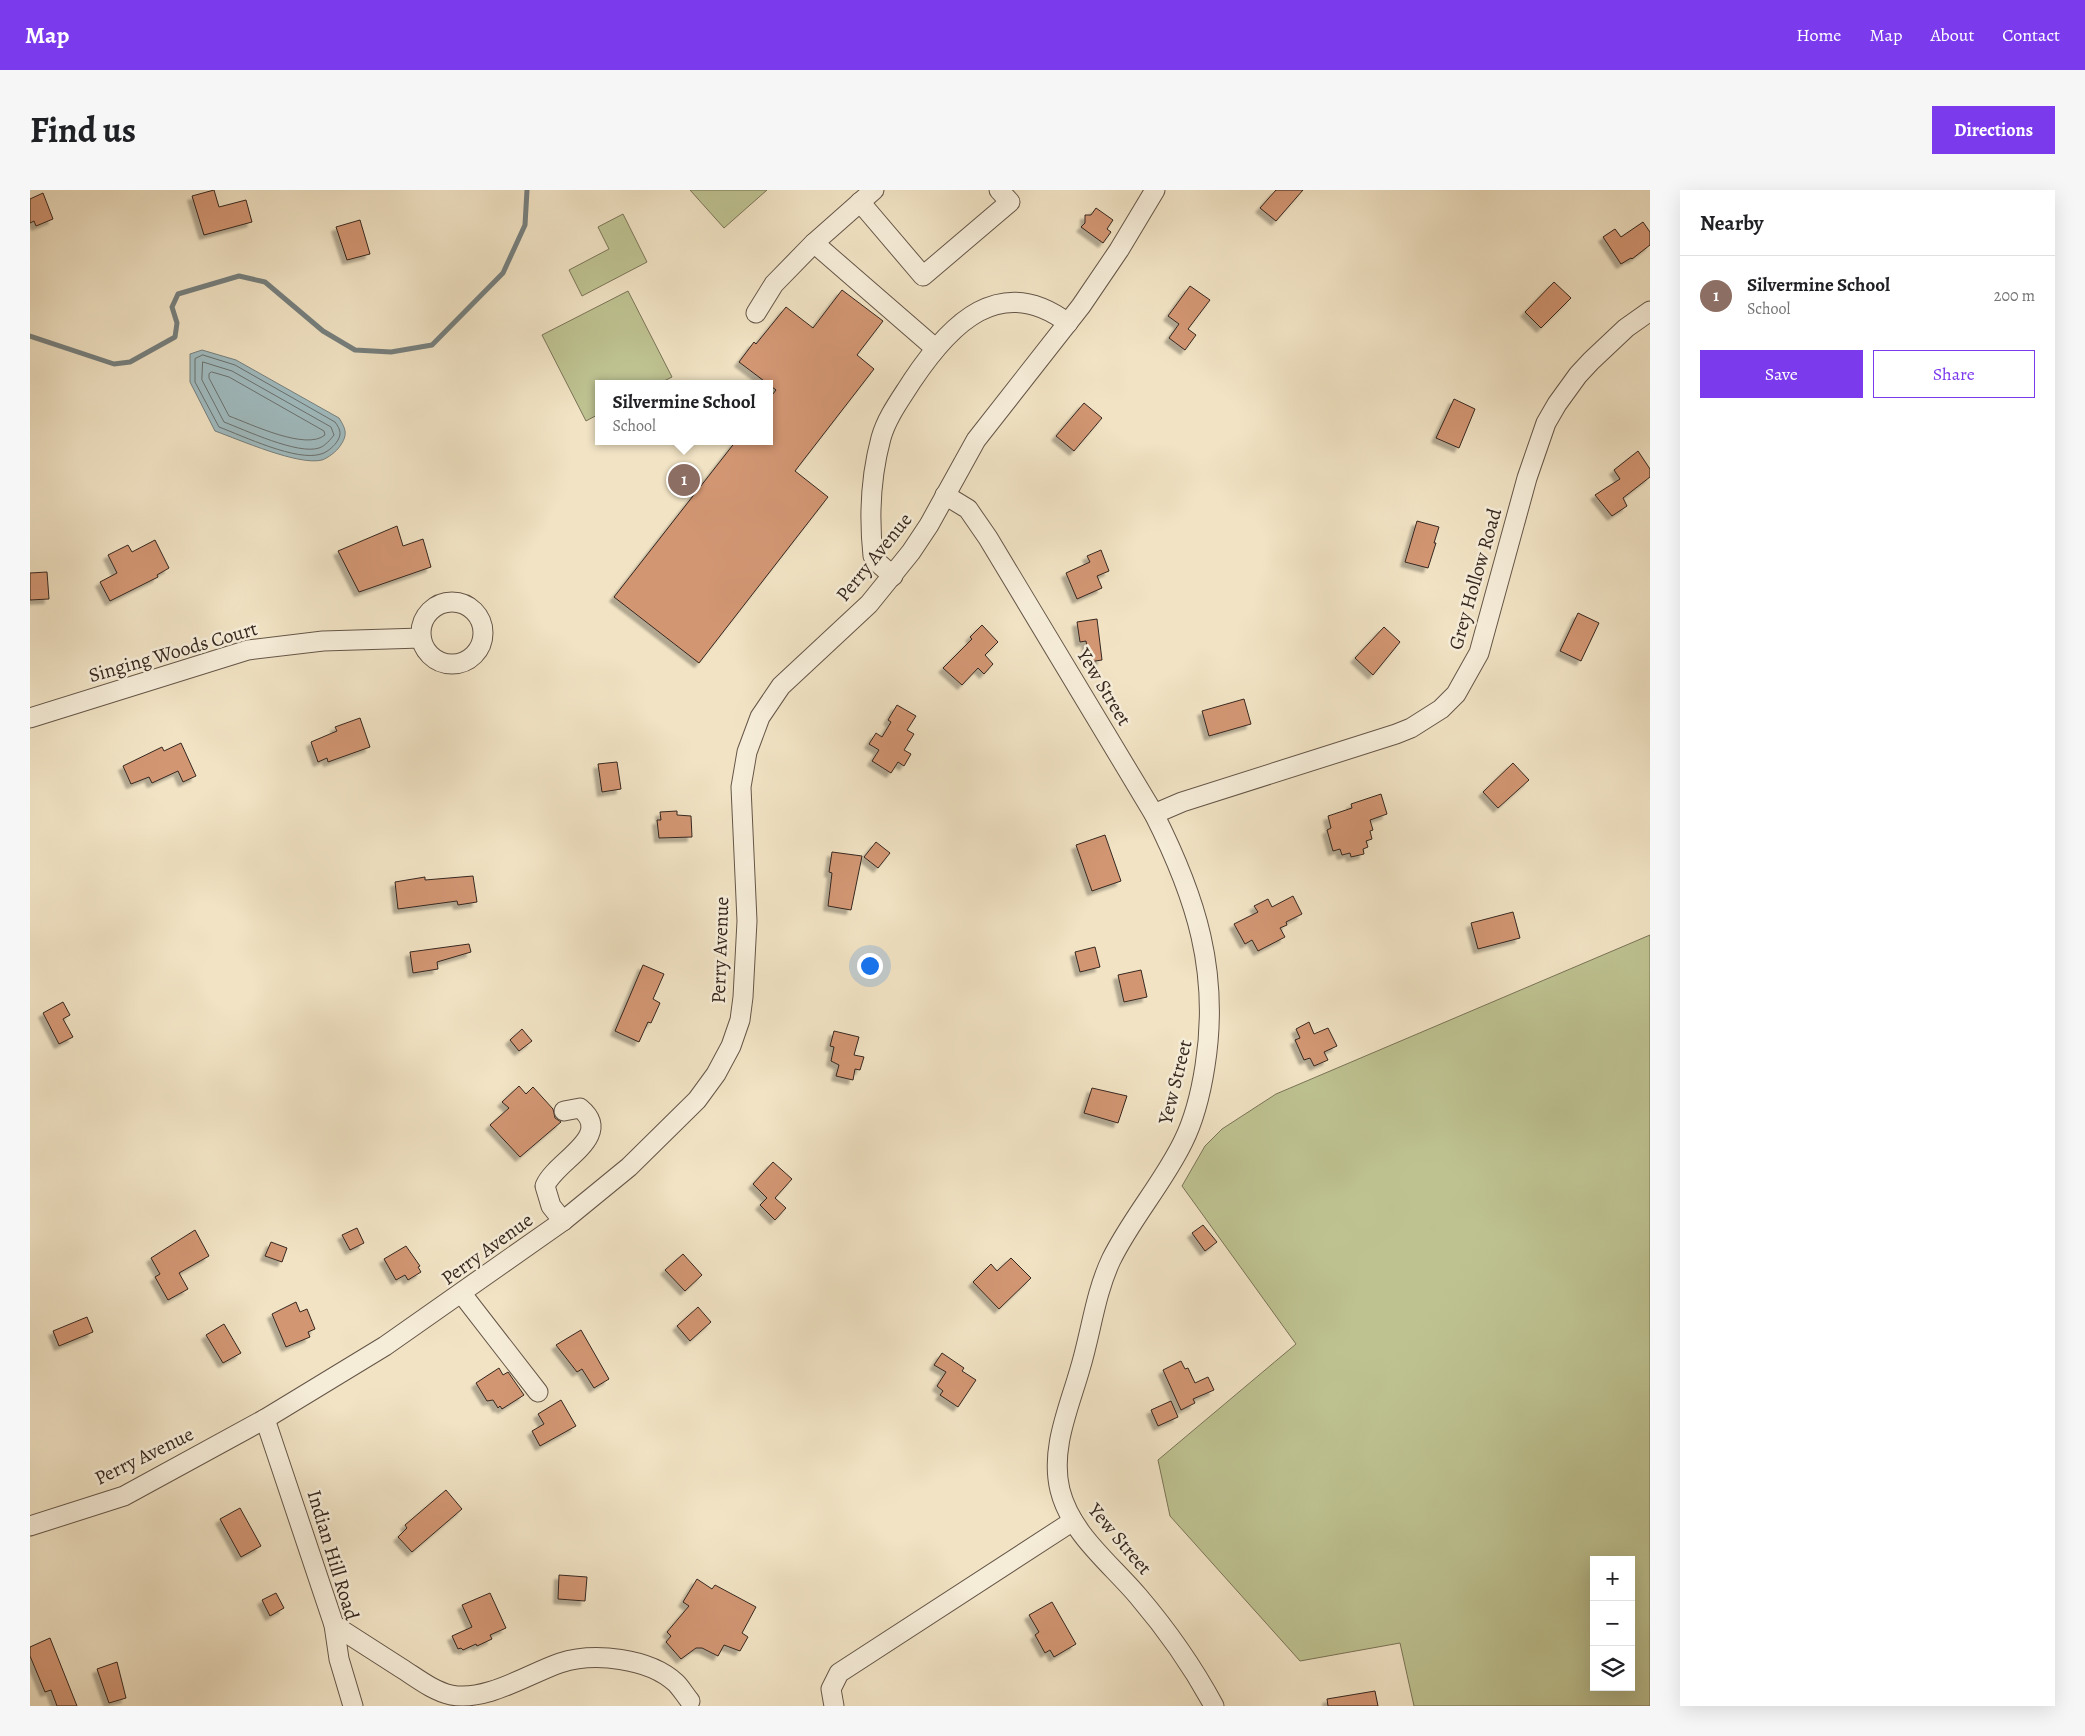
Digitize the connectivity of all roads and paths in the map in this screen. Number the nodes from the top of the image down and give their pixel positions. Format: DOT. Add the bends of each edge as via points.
graph roads {
  1 [pos="874,190"];
  2 [pos="999,190"];
  3 [pos="1155,190"];
  4 [pos="860,202"];
  5 [pos="814,243"];
  6 [pos="1650,311"];
  7 [pos="756,313"];
  8 [pos="1068,323"];
  9 [pos="936,348"];
  10 [pos="945,496"];
  11 [pos="892,576"];
  12 [pos="421,638"];
  13 [pos="30,718"];
  14 [pos="1154,814"];
  15 [pos="564,1111"];
  16 [pos="563,1221"];
  17 [pos="462,1294"];
  18 [pos="538,1392"];
  19 [pos="266,1419"];
  20 [pos="1073,1521"];
  21 [pos="30,1526"];
  22 [pos="334,1625"];
  23 [pos="690,1701"];
  24 [pos="353,1706"];
  25 [pos="834,1706"];
  26 [pos="1214,1706"];
  1 -- 4 [label="street"];
  2 -- 4 [label="street" via="1010,202 923,276"];
  3 -- 8 [label="street, Perry Avenue" via="1119,250"];
  4 -- 5 [label="street"];
  5 -- 7 [label="street" via="774,284"];
  5 -- 9 [label="street"];
  6 -- 14 [label="street, Grey Hollow Road" via="1626,328 1578,375 1546,423 1527,478 1480,653 1456,694 1420,723 1396,734 1182,802"];
  8 -- 9 [label="street" via="1034,303 1001,302 968,318"];
  8 -- 10 [label="street, Perry Avenue" via="976,440"];
  9 -- 11 [label="street" via="888,417 876,463 872,508 873,556"];
  10 -- 11 [label="street, Perry Avenue" via="929,525"];
  10 -- 14 [label="street, Yew Street" via="968,509 988,538"];
  11 -- 16 [label="street, Perry Avenue" via="856,617 781,686 766,706 750,740 741,788 746,968 740,1020 726,1056 709,1084 679,1120"];
  12 -- 13 [label="street, Singing Woods Court" via="323,641 248,650"];
  14 -- 20 [label="street, Yew Street" via="1177,862 1201,931 1210,987 1209,1037 1198,1100 1188,1131 1112,1259 1101,1286 1058,1455 1060,1490"];
  15 -- 16 [label="street" via="580,1108 591,1120 592,1130 583,1145 552,1173 545,1186 551,1206"];
  16 -- 17 [label="street, Perry Avenue"];
  17 -- 18 [label="street"];
  17 -- 19 [label="street, Perry Avenue"];
  19 -- 21 [label="street, Perry Avenue" via="124,1496"];
  19 -- 22 [label="street, Indian Hill Road"];
  20 -- 25 [label="street" via="839,1673 831,1689"];
  20 -- 26 [label="street, Yew Street" via="1159,1622"];
  22 -- 23 [label="street" via="431,1687 452,1695 479,1694 561,1663 625,1659 651,1668 675,1682"];
  22 -- 24 [label="street, Indian Hill Road" via="339,1659"];
}
